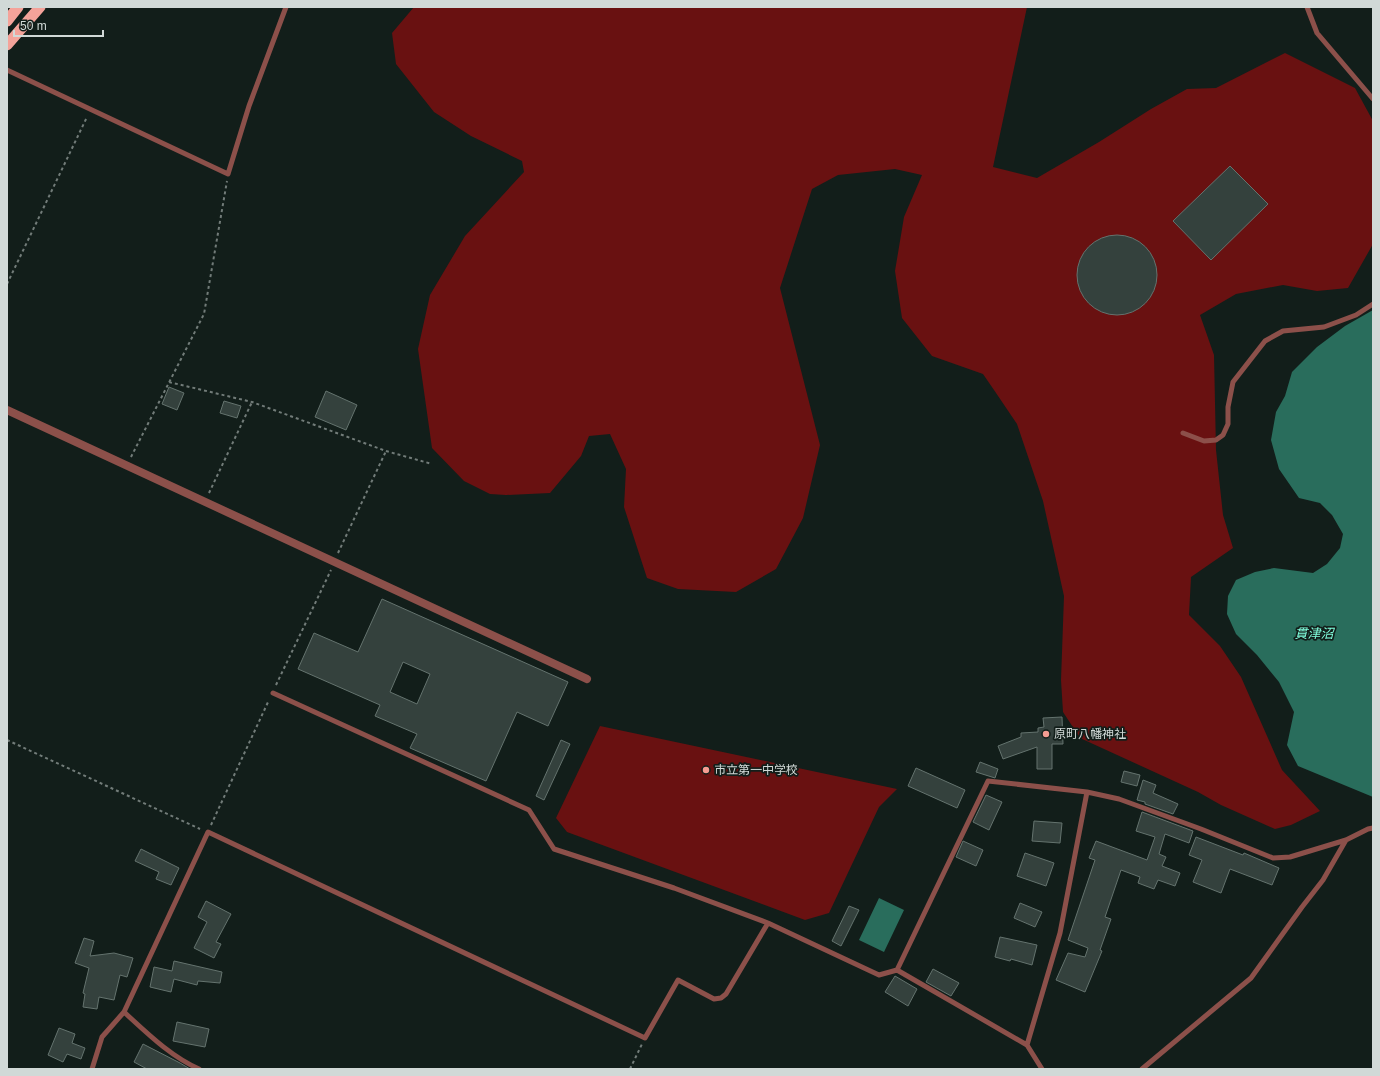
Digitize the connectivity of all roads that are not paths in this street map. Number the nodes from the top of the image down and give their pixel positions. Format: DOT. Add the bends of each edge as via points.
graph roads {
  1 [pos="18,7"];
  2 [pos="40,7"];
  3 [pos="286,7"];
  4 [pos="1307,7"];
  5 [pos="7,21"];
  6 [pos="7,46"];
  7 [pos="7,70"];
  8 [pos="1373,99"];
  9 [pos="1373,304"];
  10 [pos="7,410"];
  11 [pos="1183,433"];
  12 [pos="587,679"];
  13 [pos="273,692"];
  14 [pos="1087,792"];
  15 [pos="1373,828"];
  16 [pos="1346,840"];
  17 [pos="768,923"];
  18 [pos="897,970"];
  19 [pos="124,1012"];
  20 [pos="1027,1045"];
  21 [pos="92,1069"];
  22 [pos="199,1069"];
  23 [pos="1042,1069"];
  24 [pos="1142,1069"];
  1 -- 5 [label="highway"];
  2 -- 6 [label="highway"];
  3 -- 7 [label="lane" via="249,106 228,174"];
  4 -- 8 [label="lane" via="1317,33"];
  9 -- 11 [label="lane" via="1356,315 1324,327 1283,331 1265,341 1233,382 1228,407 1228,424 1223,435 1216,440 1204,441"];
  10 -- 12 [label="street"];
  13 -- 17 [label="lane" via="529,810 554,849 674,888"];
  14 -- 16 [label="lane" via="1119,799 1273,858 1290,857"];
  14 -- 18 [label="lane" via="988,781"];
  14 -- 20 [label="lane" via="1060,933"];
  15 -- 16 [label="lane"];
  16 -- 24 [label="lane" via="1323,880 1251,978"];
  17 -- 18 [label="lane" via="879,975"];
  17 -- 19 [label="lane" via="726,994 714,999 678,980 645,1038 208,832"];
  18 -- 20 [label="lane"];
  19 -- 21 [label="lane" via="102,1037"];
  19 -- 22 [label="lane" via="183,1062"];
  20 -- 23 [label="lane"];
}
